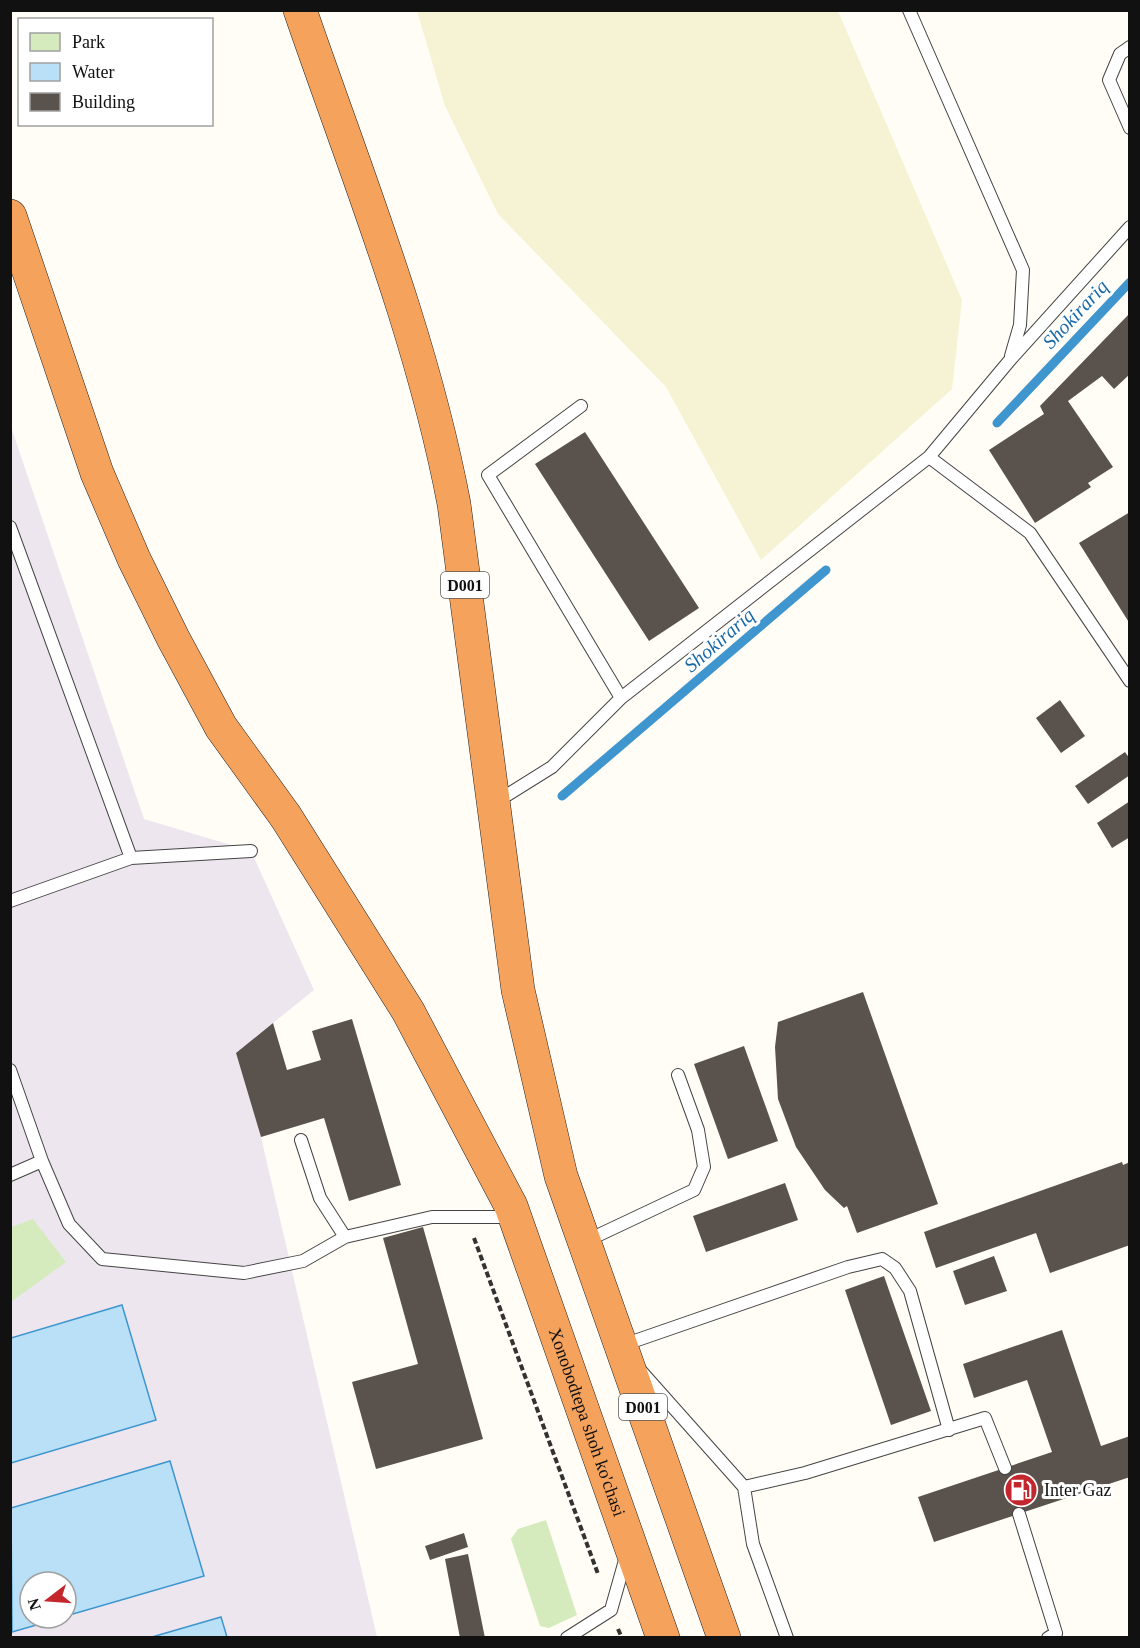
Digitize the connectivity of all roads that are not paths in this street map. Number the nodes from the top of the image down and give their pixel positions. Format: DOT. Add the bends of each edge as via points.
graph roads {
  1 [pos="300,10"];
  2 [pos="909,10"];
  3 [pos="1130,47"];
  4 [pos="1130,128"];
  5 [pos="10,216"];
  6 [pos="1130,227"];
  7 [pos="1010,360"];
  8 [pos="581,406"];
  9 [pos="928,457"];
  10 [pos="10,527"];
  11 [pos="1130,681"];
  12 [pos="621,698"];
  13 [pos="495,803"];
  14 [pos="251,851"];
  15 [pos="131,858"];
  16 [pos="10,901"];
  17 [pos="10,1070"];
  18 [pos="678,1075"];
  19 [pos="301,1140"];
  20 [pos="42,1161"];
  21 [pos="10,1175"];
  22 [pos="512,1211"];
  23 [pos="345,1237"];
  24 [pos="585,1242"];
  25 [pos="622,1348"];
  26 [pos="949,1430"];
  27 [pos="1005,1468"];
  28 [pos="744,1487"];
  29 [pos="1019,1514"];
  30 [pos="630,1544"];
  31 [pos="567,1638"];
  32 [pos="663,1638"];
  33 [pos="724,1638"];
  34 [pos="787,1638"];
  35 [pos="1048,1638"];
  1 -- 13 [label="highway, D001" via="411,330 441,435"];
  2 -- 7 [label="lane" via="1023,270 1020,325"];
  3 -- 4 [label="lane" via="1120,54 1109,80"];
  5 -- 22 [label="highway, Xonobodtepa shoh ko'chasi" via="97,473 173,638 221,728 285,817 408,1011"];
  6 -- 7 [label="lane"];
  7 -- 9 [label="lane"];
  8 -- 12 [label="lane" via="488,475"];
  9 -- 11 [label="lane" via="1030,533"];
  9 -- 12 [label="lane"];
  10 -- 15 [label="lane"];
  12 -- 13 [label="lane" via="552,767"];
  13 -- 24 [label="highway, D001" via="518,990 561,1176"];
  14 -- 15 [label="lane"];
  15 -- 16 [label="lane"];
  17 -- 20 [label="lane"];
  18 -- 24 [label="lane" via="698,1130 704,1167 694,1190"];
  19 -- 23 [label="lane" via="320,1198"];
  20 -- 21 [label="lane"];
  20 -- 23 [label="lane" via="69,1224 102,1259 244,1273 303,1261"];
  22 -- 23 [label="lane" via="432,1217"];
  22 -- 30 [label="highway, Xonobodtepa shoh ko'chasi"];
  24 -- 25 [label="highway, D001"];
  25 -- 26 [label="lane" via="882,1258 895,1268 910,1291"];
  25 -- 28 [label="lane"];
  25 -- 33 [label="highway, D001"];
  26 -- 27 [label="lane" via="985,1418"];
  26 -- 28 [label="lane"];
  28 -- 34 [label="lane" via="753,1544"];
  29 -- 35 [label="lane" via="1056,1633"];
  30 -- 31 [label="lane" via="611,1610"];
  30 -- 32 [label="highway, Xonobodtepa shoh ko'chasi"];
}
